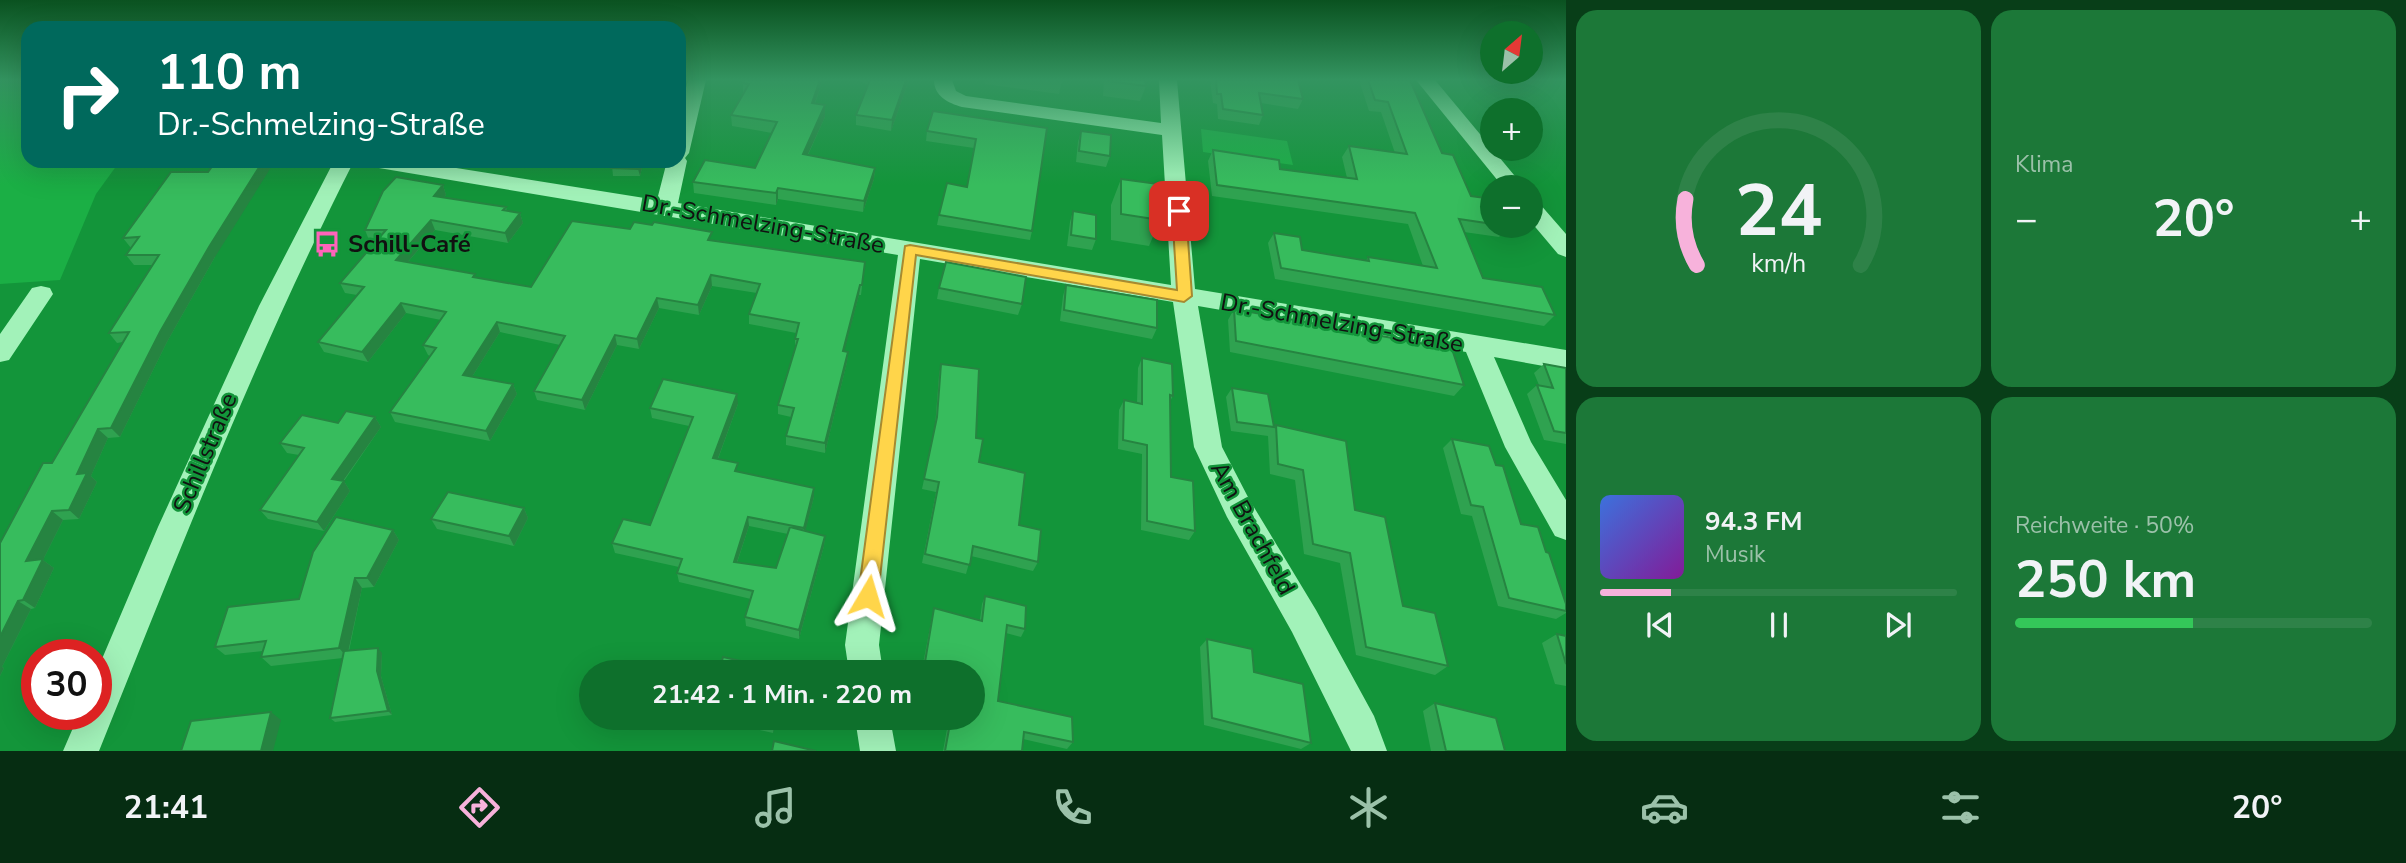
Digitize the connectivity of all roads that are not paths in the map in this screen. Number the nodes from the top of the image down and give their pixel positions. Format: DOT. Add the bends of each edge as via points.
graph roads {
  1 [pos="1061,115"];
  2 [pos="1172,115"];
  3 [pos="1454,115"];
  4 [pos="1174,131"];
  5 [pos="340,168"];
  6 [pos="417,168"];
  7 [pos="675,168"];
  8 [pos="1504,175"];
  9 [pos="666,208"];
  10 [pos="1543,222"];
  11 [pos="910,249"];
  12 [pos="1566,249"];
  13 [pos="41,294"];
  14 [pos="1184,296"];
  15 [pos="1476,346"];
  16 [pos="0,353"];
  17 [pos="1566,360"];
  18 [pos="1566,527"];
  19 [pos="864,660"];
  20 [pos="875,730"];
  21 [pos="81,751"];
  22 [pos="878,751"];
  23 [pos="1369,751"];
  1 -- 4 [label="street"];
  2 -- 4 [label="street, Am Brachfeld"];
  3 -- 8 [label="street"];
  4 -- 14 [label="street, Am Brachfeld"];
  5 -- 21 [label="street, Schillstraße" via="246,356"];
  6 -- 9 [label="street, Dr.-Schmelzing-Straße"];
  7 -- 9 [label="street"];
  9 -- 11 [label="street, Dr.-Schmelzing-Straße"];
  10 -- 12 [label="street"];
  11 -- 14 [label="street, Dr.-Schmelzing-Straße"];
  11 -- 19 [label="street" via="862,645"];
  13 -- 16 [label="street"];
  14 -- 15 [label="street, Dr.-Schmelzing-Straße"];
  14 -- 23 [label="street, Am Brachfeld" via="1208,447"];
  15 -- 17 [label="street, Dr.-Schmelzing-Straße"];
  15 -- 18 [label="street" via="1519,447"];
  20 -- 22 [label="street"];
}
